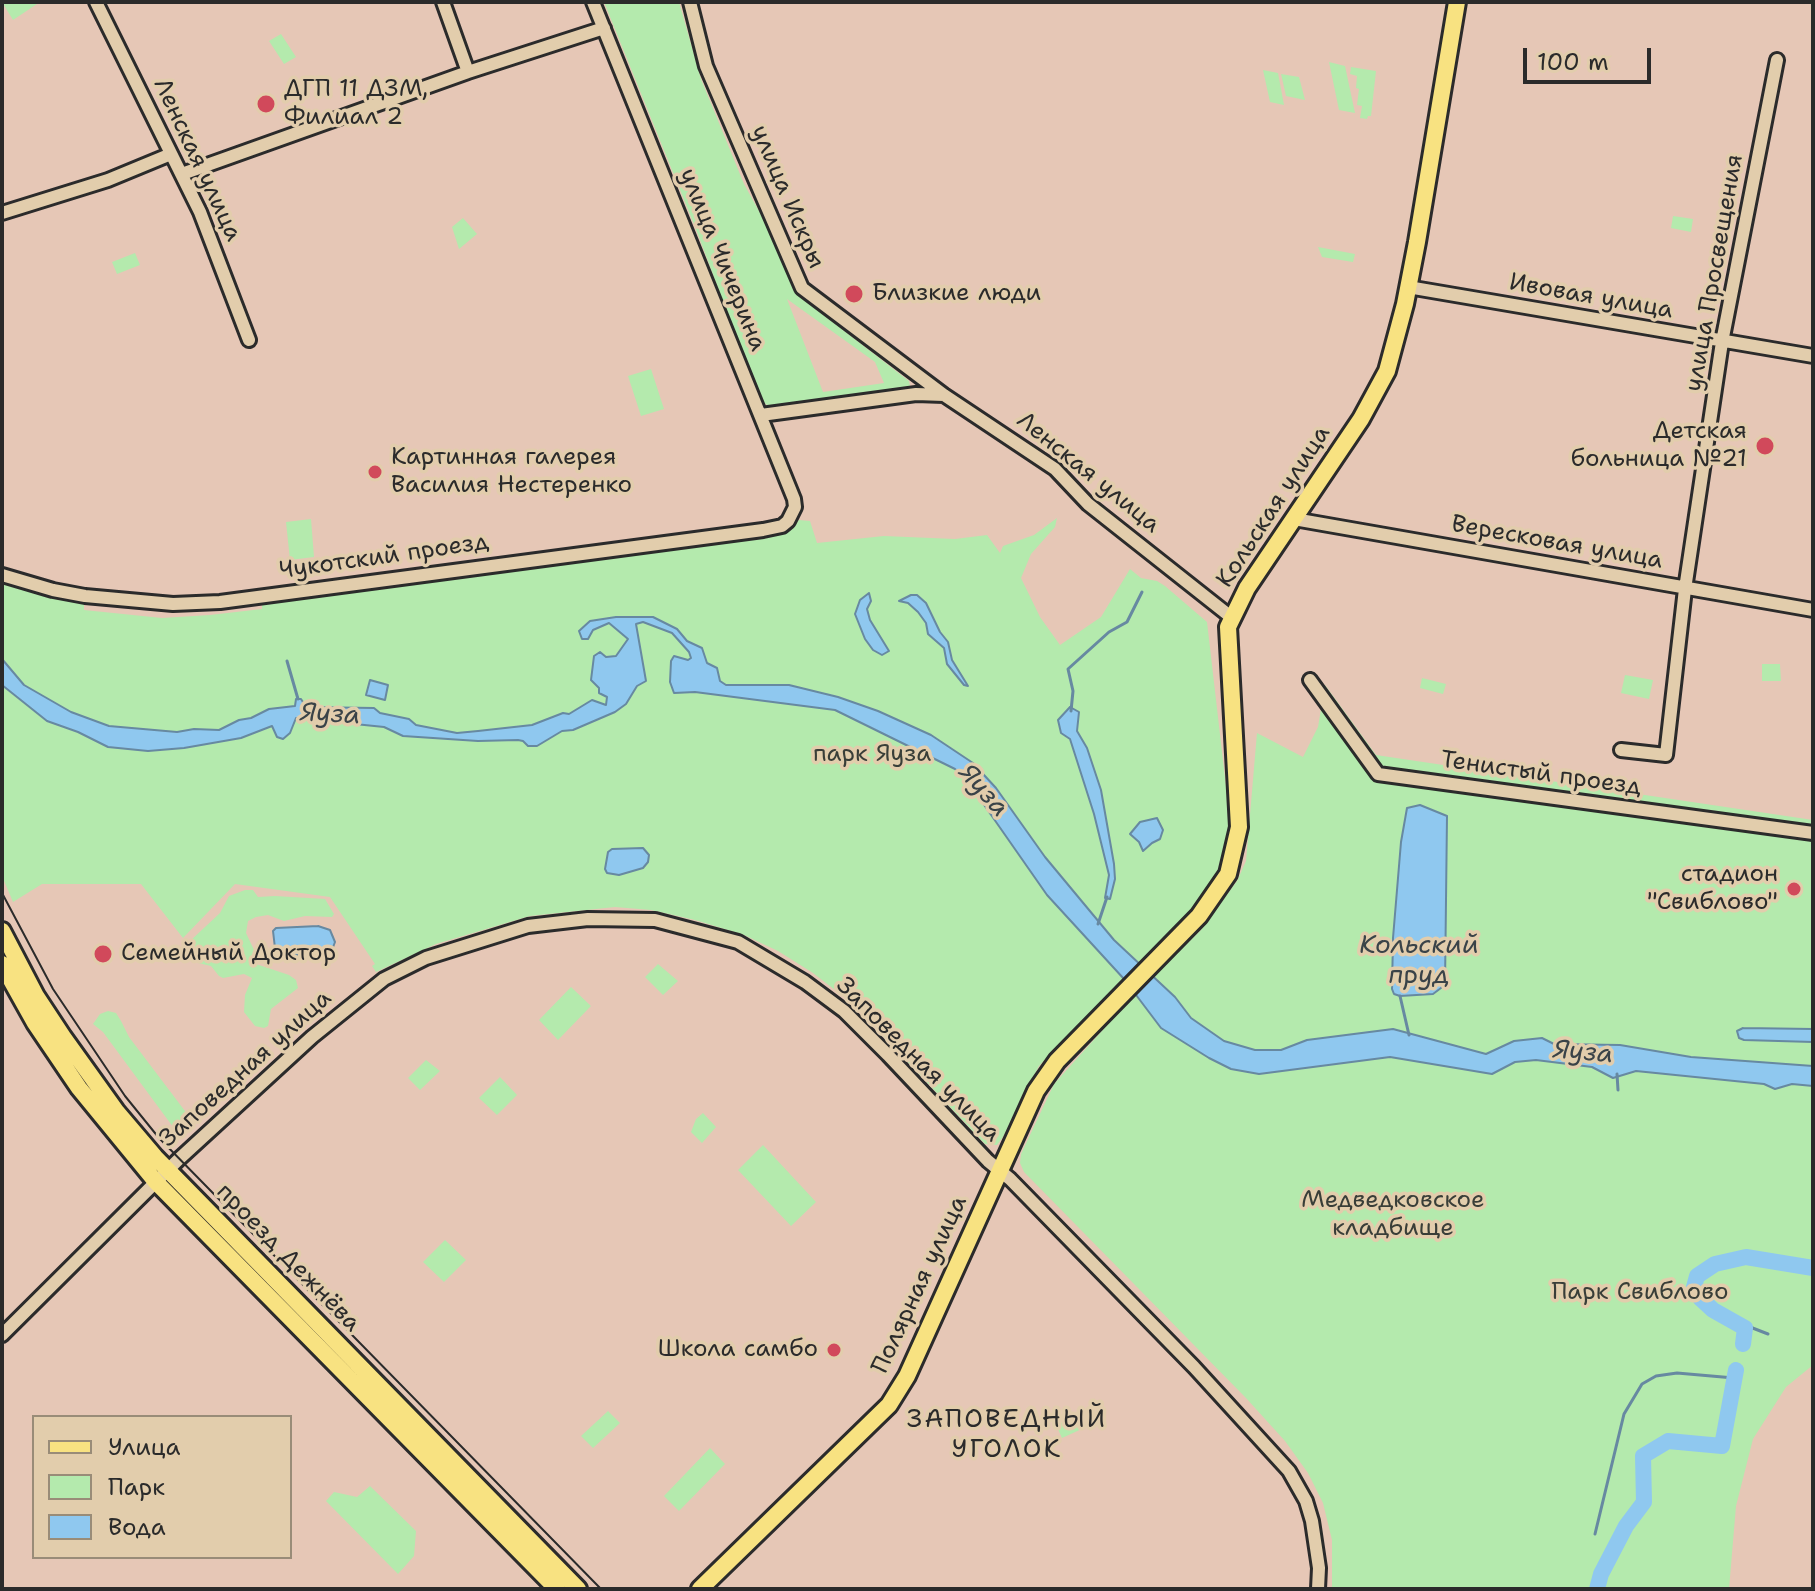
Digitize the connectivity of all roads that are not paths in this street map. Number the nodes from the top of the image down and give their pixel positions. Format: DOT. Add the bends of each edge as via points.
graph roads {
  1 [pos="96,2"];
  2 [pos="443,2"];
  3 [pos="593,2"];
  4 [pos="690,2"];
  5 [pos="1457,2"];
  6 [pos="604,28"];
  7 [pos="1777,60"];
  8 [pos="468,72"];
  9 [pos="171,154"];
  10 [pos="182,174"];
  11 [pos="2,213"];
  12 [pos="1408,287"];
  13 [pos="249,340"];
  14 [pos="1722,342"];
  15 [pos="1813,356"];
  16 [pos="944,395"];
  17 [pos="761,415"];
  18 [pos="1294,519"];
  19 [pos="774,528"];
  20 [pos="2,575"];
  21 [pos="1685,589"];
  22 [pos="1813,610"];
  23 [pos="1231,617"];
  24 [pos="1310,680"];
  25 [pos="1621,750"];
  26 [pos="1813,833"];
  27 [pos="2,931"];
  28 [pos="2,964"];
  29 [pos="1047,1076"];
  30 [pos="999,1170"];
  31 [pos="162,1176"];
  32 [pos="2,1335"];
  33 [pos="557,1589"];
  34 [pos="578,1589"];
  35 [pos="700,1589"];
  36 [pos="1318,1589"];
  1 -- 9 [label="street, Ленская улица"];
  2 -- 8 [label="street"];
  3 -- 6 [label="street, улица Чичерина"];
  4 -- 16 [label="street, улица Искры" via="706,66 802,288"];
  5 -- 12 [label="main road, Кольская улица"];
  6 -- 8 [label="street"];
  6 -- 17 [label="street, улица Чичерина"];
  7 -- 14 [label="street, улица Просвещения"];
  8 -- 10 [label="street"];
  9 -- 10 [label="street, Ленская улица"];
  9 -- 11 [label="street"];
  10 -- 13 [label="street, Ленская улица"];
  12 -- 14 [label="street, Ивовая улица"];
  12 -- 18 [label="main road, Кольская улица" via="1382,382"];
  14 -- 15 [label="street, Ивовая улица"];
  14 -- 21 [label="street, улица Просвещения"];
  16 -- 17 [label="street" via="916,394"];
  16 -- 23 [label="street, Ленская улица" via="1055,469 1088,504"];
  17 -- 19 [label="street, улица Чичерина" via="795,507 788,521"];
  18 -- 21 [label="street, Вересковая улица"];
  18 -- 23 [label="main road, Кольская улица"];
  19 -- 20 [label="street, Чукотский проезд" via="220,602 173,604 85,596"];
  21 -- 22 [label="street, Вересковая улица"];
  21 -- 25 [label="street, улица Просвещения" via="1666,755"];
  23 -- 29 [label="main road, Кольская улица" via="1227,640 1239,827 1228,874 1199,916"];
  24 -- 26 [label="street, Тенистый проезд" via="1378,774"];
  27 -- 31 [label="main road, проезд Дежнёва" via="36,996"];
  28 -- 31 [label="main road, проезд Дежнёва" via="79,1088"];
  29 -- 30 [label="main road, Полярная улица"];
  30 -- 31 [label="street, Заповедная улица" via="844,1011 805,982 738,942 655,920 588,919 504,932 426,958 384,979 312,1037"];
  30 -- 35 [label="main road, Полярная улица" via="898,1392"];
  30 -- 36 [label="street, Заповедная улица" via="1189,1361 1289,1471 1312,1521"];
  31 -- 32 [label="street, Заповедная улица"];
  31 -- 33 [label="main road, проезд Дежнёва"];
  31 -- 34 [label="main road, проезд Дежнёва"];
}
